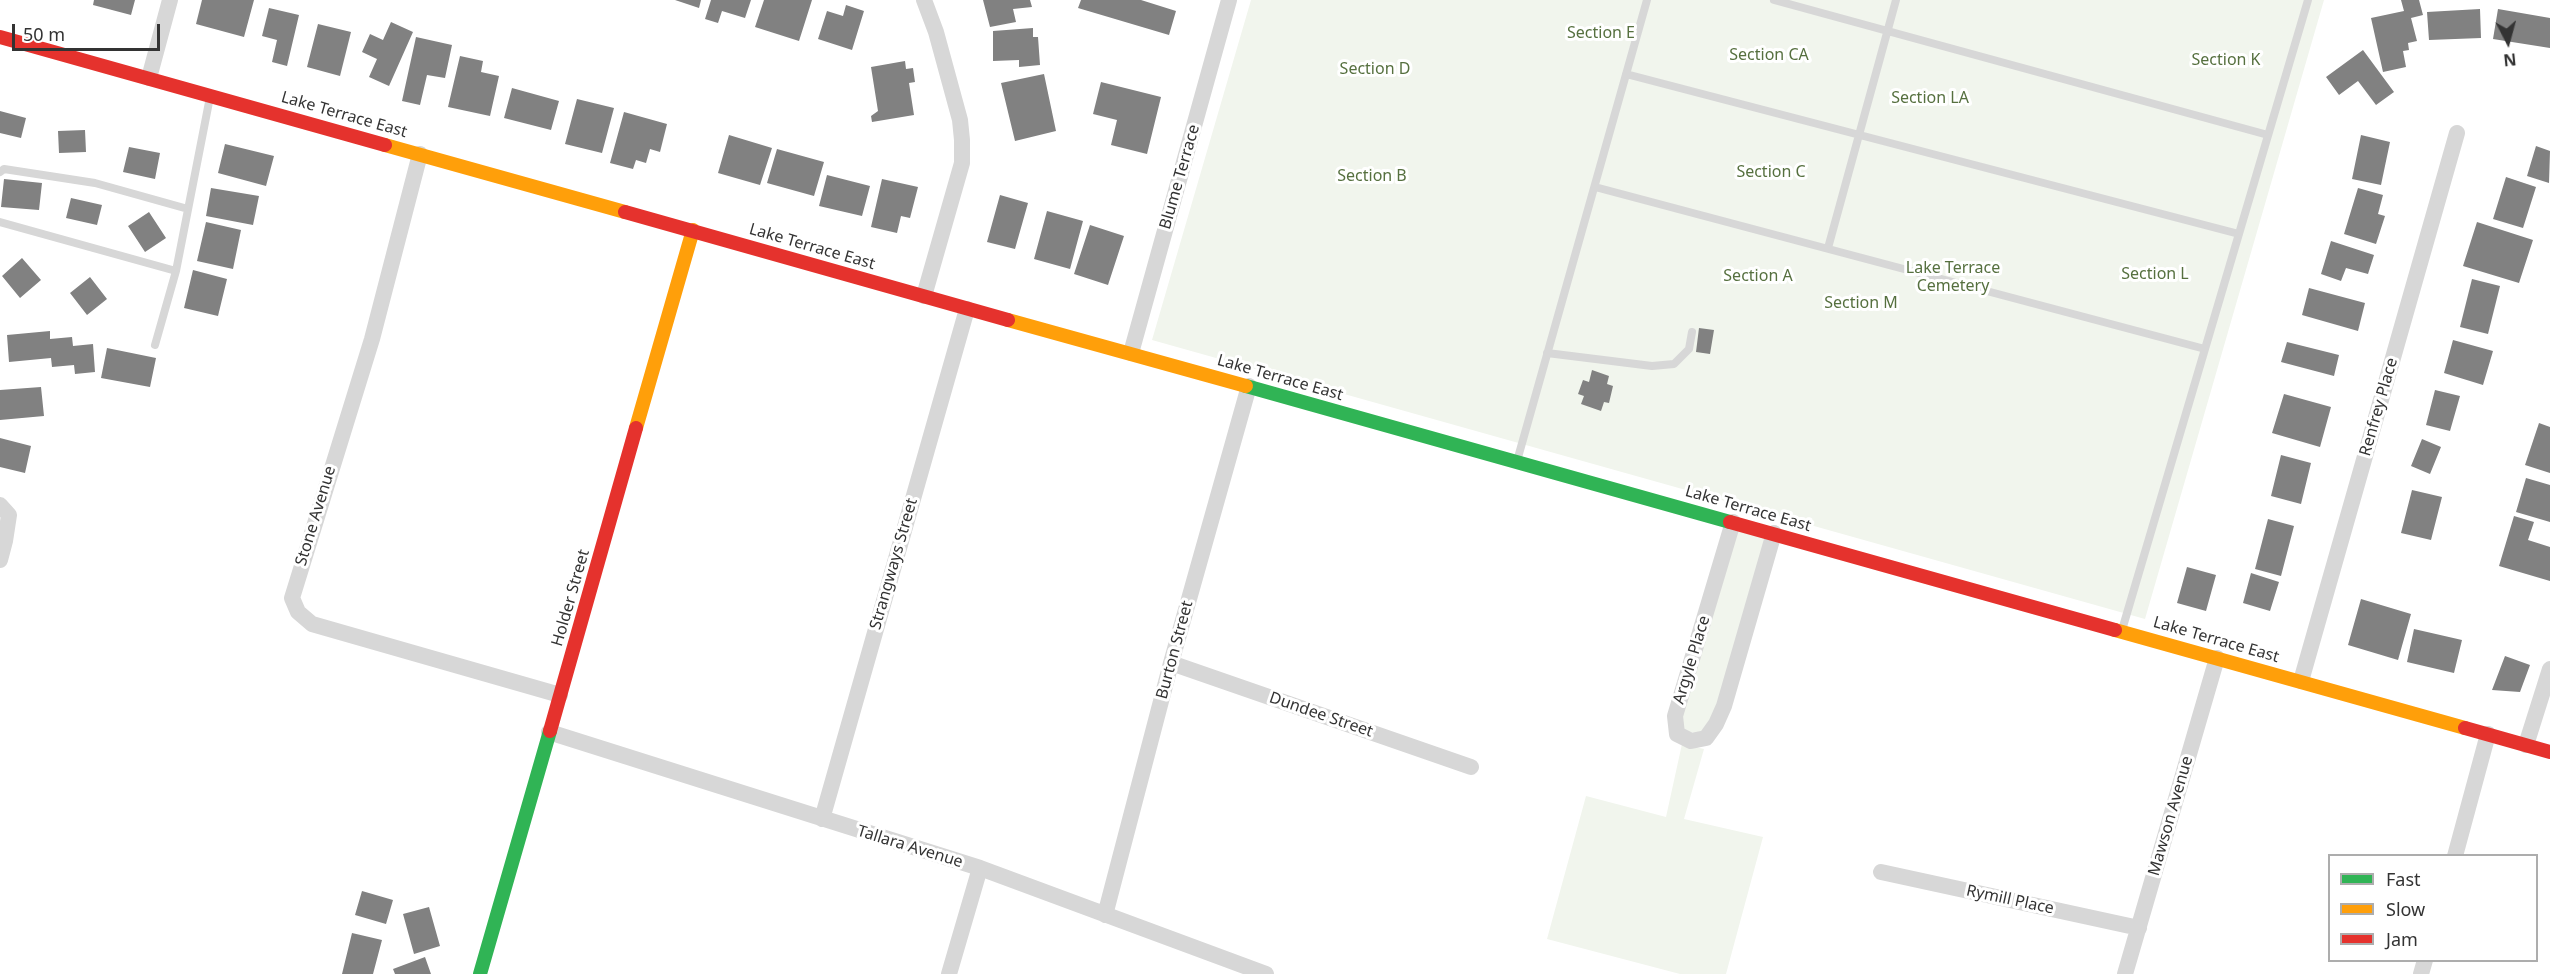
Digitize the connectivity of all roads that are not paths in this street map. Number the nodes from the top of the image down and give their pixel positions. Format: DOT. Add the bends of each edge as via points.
graph roads {
  1 [pos="170,0"];
  2 [pos="924,0"];
  3 [pos="1229,0"];
  4 [pos="1647,0"];
  5 [pos="1774,0"];
  6 [pos="1896,0"];
  7 [pos="2308,0"];
  8 [pos="1888,31"];
  9 [pos="0,37"];
  10 [pos="1626,74"];
  11 [pos="149,78"];
  12 [pos="211,95"];
  13 [pos="2457,133"];
  14 [pos="1858,135"];
  15 [pos="2268,135"];
  16 [pos="420,154"];
  17 [pos="0,172"];
  18 [pos="1595,187"];
  19 [pos="188,209"];
  20 [pos="0,222"];
  21 [pos="693,230"];
  22 [pos="2239,234"];
  23 [pos="1828,248"];
  24 [pos="176,271"];
  25 [pos="924,296"];
  26 [pos="967,309"];
  27 [pos="1692,332"];
  28 [pos="155,345"];
  29 [pos="2205,349"];
  30 [pos="1131,353"];
  31 [pos="1546,353"];
  32 [pos="1249,386"];
  33 [pos="1516,461"];
  34 [pos="4,510"];
  35 [pos="1733,522"];
  36 [pos="1774,533"];
  37 [pos="0,560"];
  38 [pos="2121,631"];
  39 [pos="2217,658"];
  40 [pos="1171,663"];
  41 [pos="2550,669"];
  42 [pos="2301,681"];
  43 [pos="560,694"];
  44 [pos="549,732"];
  45 [pos="2488,734"];
  46 [pos="2526,745"];
  47 [pos="2550,752"];
  48 [pos="1471,767"];
  49 [pos="822,819"];
  50 [pos="2455,854"];
  51 [pos="980,868"];
  52 [pos="1881,872"];
  53 [pos="1105,915"];
  54 [pos="2139,928"];
  55 [pos="480,974"];
  56 [pos="949,974"];
  57 [pos="1266,974"];
  58 [pos="2125,974"];
  1 -- 11 [label="street"];
  2 -- 25 [label="street" via="960,120 962,140 962,163"];
  3 -- 30 [label="street, Blume Terrace"];
  4 -- 10 [label="lane"];
  5 -- 8 [label="lane"];
  6 -- 8 [label="lane"];
  7 -- 15 [label="lane"];
  8 -- 14 [label="lane"];
  8 -- 15 [label="lane"];
  9 -- 11 [label="street, Lake Terrace East"];
  10 -- 14 [label="lane"];
  10 -- 18 [label="lane"];
  11 -- 12 [label="street, Lake Terrace East"];
  12 -- 16 [label="street, Lake Terrace East"];
  12 -- 19 [label="lane"];
  13 -- 42 [label="street, Renfrey Place"];
  14 -- 22 [label="lane"];
  14 -- 23 [label="lane"];
  15 -- 22 [label="lane"];
  16 -- 21 [label="street, Lake Terrace East"];
  16 -- 43 [label="street, Stone Avenue" via="372,339 292,598 298,612 312,624"];
  17 -- 19 [label="lane" via="95,183"];
  18 -- 23 [label="lane"];
  18 -- 31 [label="lane"];
  19 -- 24 [label="lane"];
  20 -- 24 [label="lane"];
  21 -- 25 [label="street, Lake Terrace East"];
  21 -- 43 [label="street, Holder Street"];
  22 -- 29 [label="lane"];
  23 -- 29 [label="lane"];
  24 -- 28 [label="lane"];
  25 -- 26 [label="street, Lake Terrace East"];
  26 -- 30 [label="street, Lake Terrace East"];
  26 -- 49 [label="street, Strangways Street"];
  27 -- 31 [label="lane" via="1689,349 1674,364 1652,366"];
  29 -- 38 [label="lane"];
  30 -- 32 [label="street, Lake Terrace East"];
  31 -- 33 [label="lane"];
  32 -- 33 [label="street, Lake Terrace East"];
  32 -- 40 [label="street, Burton Street"];
  33 -- 35 [label="street, Lake Terrace East"];
  34 -- 37 [label="street"];
  35 -- 36 [label="street, Lake Terrace East"];
  35 -- 36 [label="street, Argyle Place" via="1675,716 1677,734 1690,741 1706,738 1724,706"];
  36 -- 38 [label="street, Lake Terrace East"];
  38 -- 39 [label="street, Lake Terrace East"];
  39 -- 42 [label="street, Lake Terrace East"];
  39 -- 54 [label="street, Mawson Avenue"];
  40 -- 48 [label="street, Dundee Street"];
  40 -- 53 [label="street, Burton Street"];
  41 -- 46 [label="street"];
  42 -- 45 [label="street, Lake Terrace East"];
  43 -- 44 [label="street, Holder Street"];
  44 -- 49 [label="street, Tallara Avenue"];
  44 -- 55 [label="street, Holder Street"];
  45 -- 46 [label="street, Lake Terrace East"];
  45 -- 50 [label="street"];
  46 -- 47 [label="street, Lake Terrace East"];
  49 -- 51 [label="street, Tallara Avenue"];
  51 -- 53 [label="street, Tallara Avenue"];
  51 -- 56 [label="street"];
  52 -- 54 [label="street, Rymill Place"];
  53 -- 57 [label="street, Tallara Avenue"];
  54 -- 58 [label="street, Mawson Avenue"];
}
